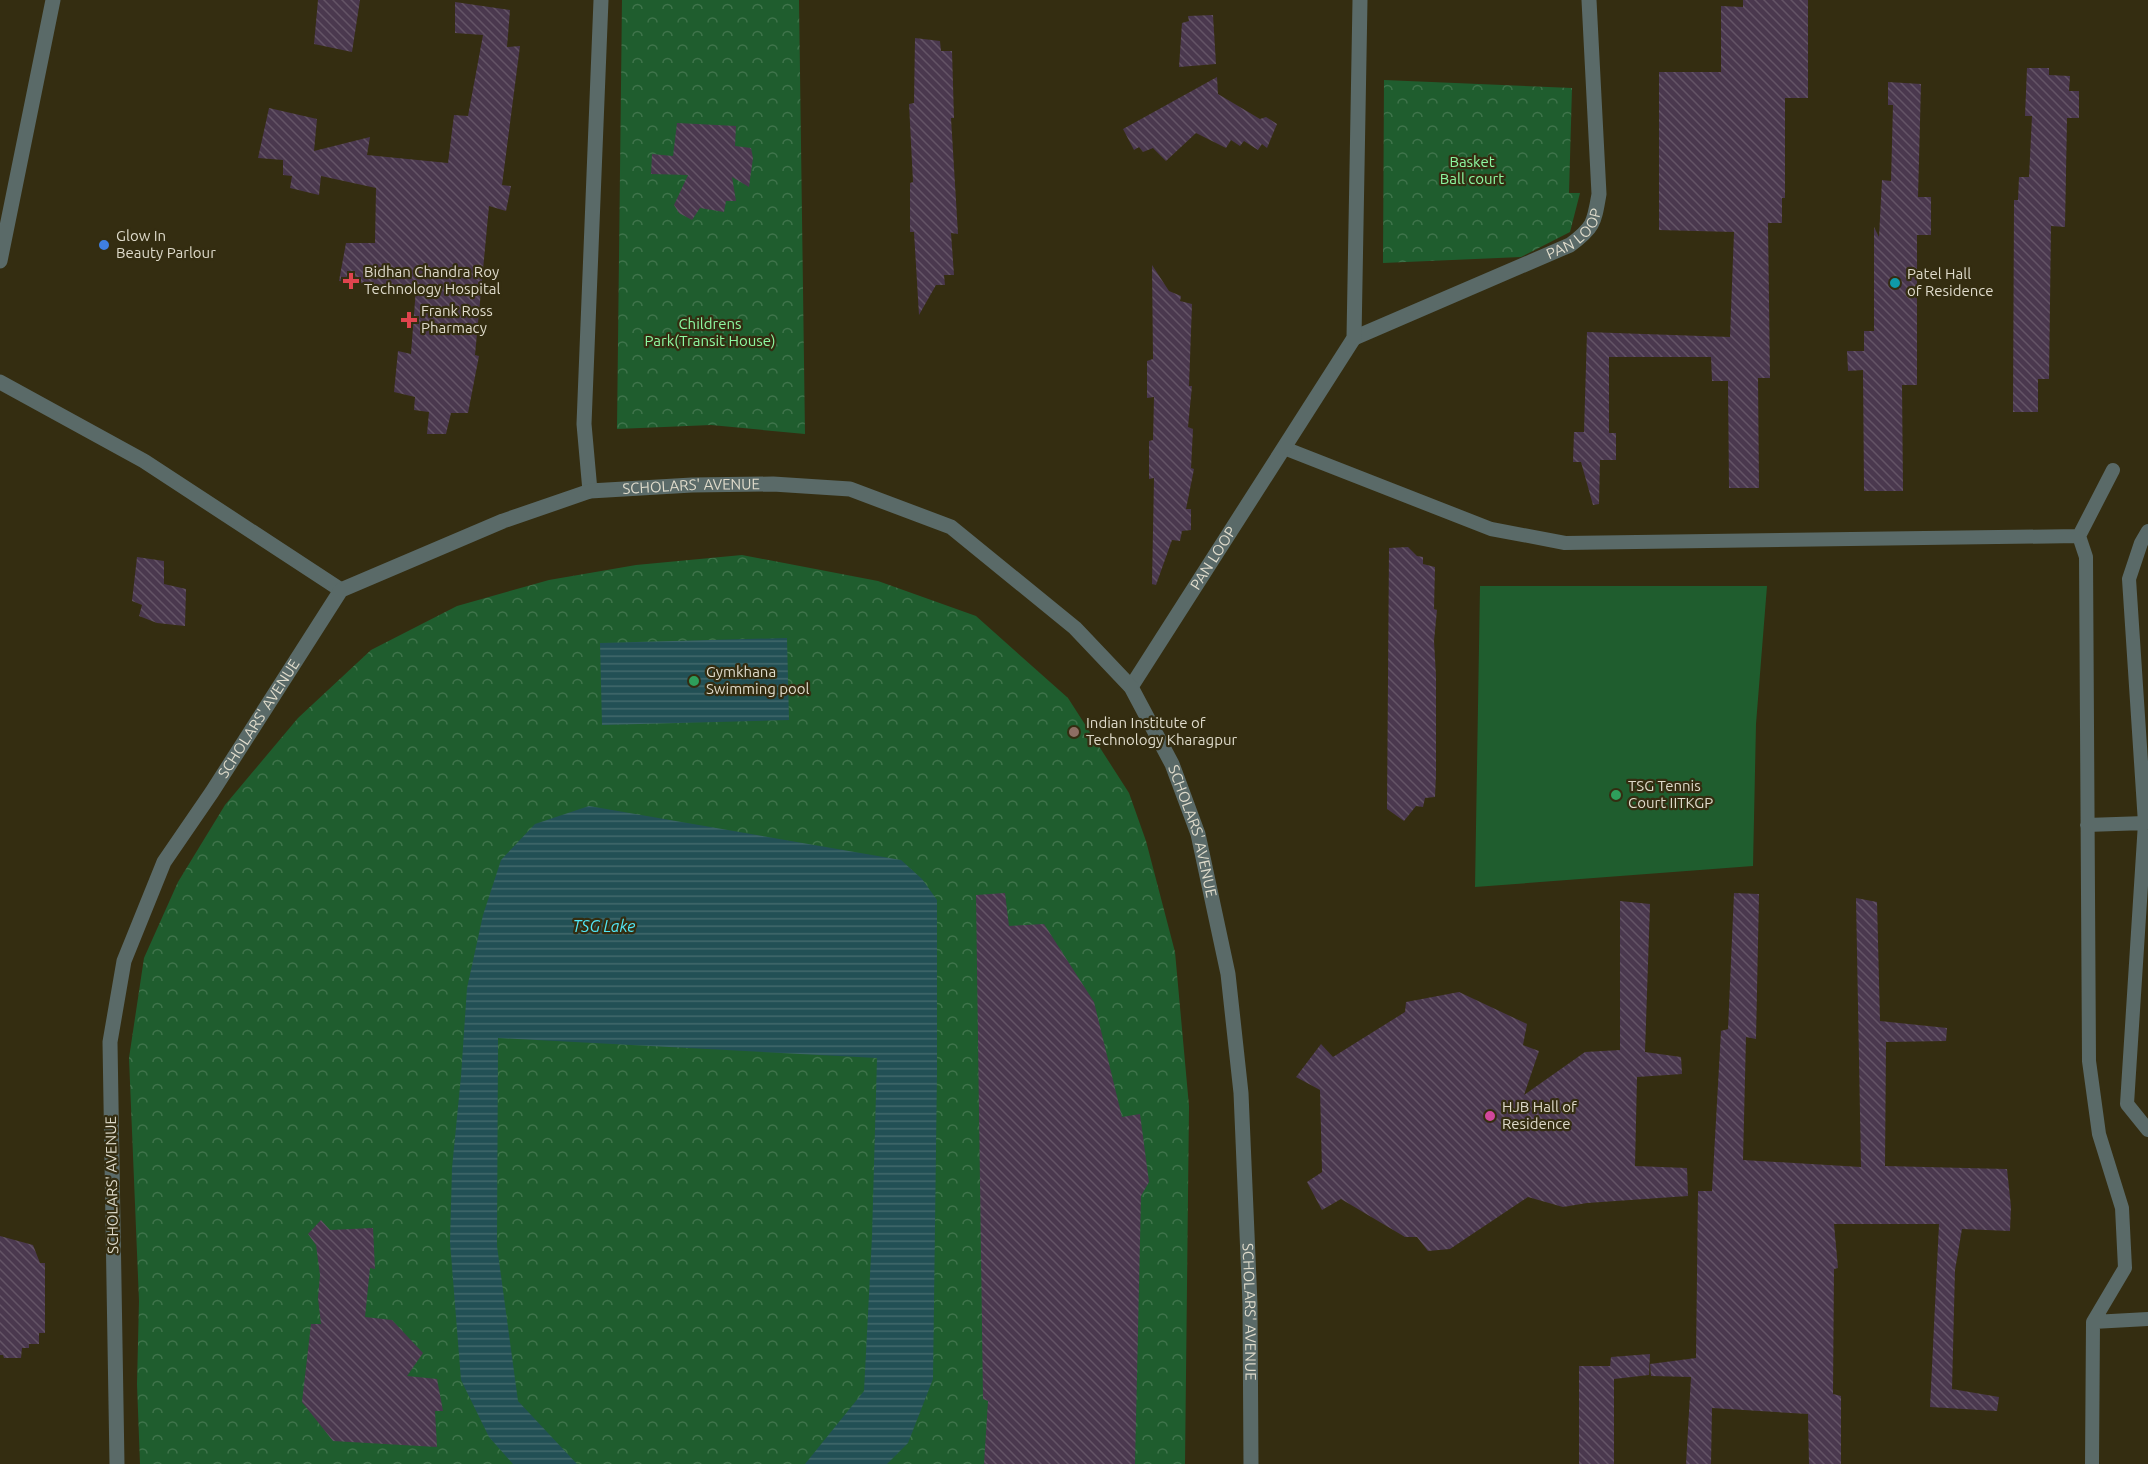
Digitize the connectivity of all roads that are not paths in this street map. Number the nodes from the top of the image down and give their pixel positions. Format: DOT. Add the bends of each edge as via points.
graph roads {
  1 [pos="52,0"];
  2 [pos="601,0"];
  3 [pos="1360,0"];
  4 [pos="1589,0"];
  5 [pos="0,261"];
  6 [pos="1354,338"];
  7 [pos="0,382"];
  8 [pos="1284,448"];
  9 [pos="2113,471"];
  10 [pos="590,491"];
  11 [pos="2148,531"];
  12 [pos="2079,536"];
  13 [pos="341,590"];
  14 [pos="1131,687"];
  15 [pos="2145,823"];
  16 [pos="2087,825"];
  17 [pos="2148,1130"];
  18 [pos="2148,1319"];
  19 [pos="2093,1322"];
  20 [pos="117,1464"];
  21 [pos="1251,1464"];
  22 [pos="2091,1464"];
  1 -- 5 [label="street"];
  2 -- 10 [label="street" via="584,424"];
  3 -- 6 [label="street"];
  4 -- 6 [label="street, PAN LOOP" via="1599,194 1594,222 1570,245"];
  6 -- 8 [label="street, PAN LOOP"];
  7 -- 13 [label="street" via="144,461"];
  8 -- 12 [label="lane" via="1491,529 1564,543"];
  8 -- 14 [label="street, PAN LOOP"];
  9 -- 12 [label="lane"];
  10 -- 13 [label="street, SCHOLARS' AVENUE" via="502,521"];
  10 -- 14 [label="street, SCHOLARS' AVENUE" via="773,484 850,489 951,527 1075,628"];
  11 -- 15 [label="lane" via="2129,579"];
  12 -- 16 [label="lane" via="2086,557"];
  13 -- 20 [label="street, SCHOLARS' AVENUE" via="164,862 124,961 110,1042"];
  14 -- 21 [label="street, SCHOLARS' AVENUE" via="1172,764 1198,834 1228,974 1241,1093 1250,1304"];
  15 -- 16 [label="lane"];
  15 -- 17 [label="lane" via="2127,1104"];
  16 -- 19 [label="lane" via="2088,1061 2099,1134 2122,1208 2125,1268"];
  18 -- 19 [label="lane"];
  19 -- 22 [label="lane"];
}
